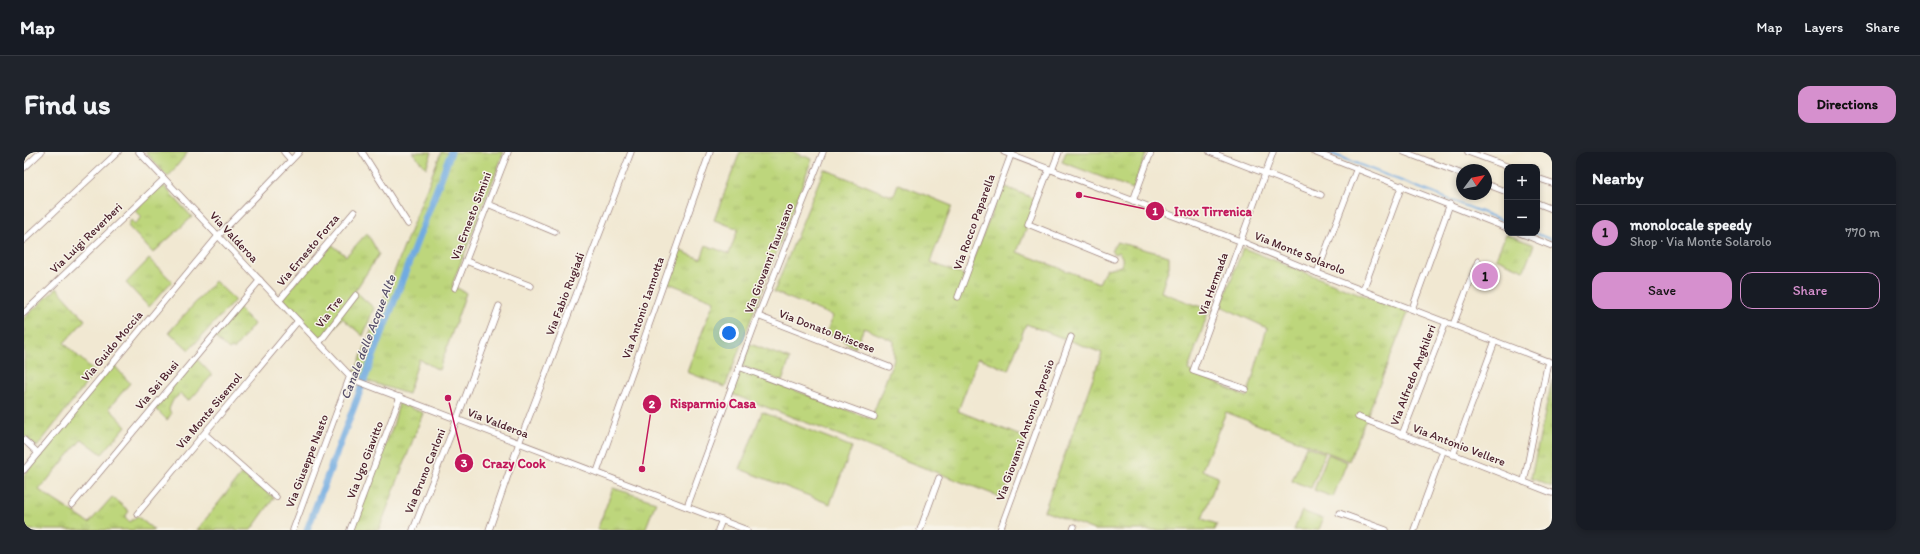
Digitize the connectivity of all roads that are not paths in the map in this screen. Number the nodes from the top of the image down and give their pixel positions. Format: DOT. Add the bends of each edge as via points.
graph roads {
  1 [pos="41,152"];
  2 [pos="118,152"];
  3 [pos="139,152"];
  4 [pos="284,152"];
  5 [pos="299,152"];
  6 [pos="362,152"];
  7 [pos="508,152"];
  8 [pos="631,152"];
  9 [pos="710,152"];
  10 [pos="823,152"];
  11 [pos="1004,152"];
  12 [pos="1059,152"];
  13 [pos="1151,152"];
  14 [pos="1210,152"];
  15 [pos="1273,152"];
  16 [pos="1314,152"];
  17 [pos="1404,152"];
  18 [pos="1468,152"];
  19 [pos="1012,153"];
  20 [pos="291,160"];
  21 [pos="1504,165"];
  22 [pos="24,168"];
  23 [pos="1357,168"];
  24 [pos="1051,170"];
  25 [pos="1456,172"];
  26 [pos="1265,174"];
  27 [pos="164,179"];
  28 [pos="1540,179"];
  29 [pos="1552,183"];
  30 [pos="1402,185"];
  31 [pos="1492,186"];
  32 [pos="1504,191"];
  33 [pos="1320,195"];
  34 [pos="1132,201"];
  35 [pos="488,204"];
  36 [pos="1450,204"];
  37 [pos="1540,204"];
  38 [pos="1552,209"];
  39 [pos="354,212"];
  40 [pos="408,224"];
  41 [pos="1504,227"];
  42 [pos="555,232"];
  43 [pos="218,236"];
  44 [pos="1527,236"];
  45 [pos="24,240"];
  46 [pos="1240,241"];
  47 [pos="1552,246"];
  48 [pos="1114,259"];
  49 [pos="466,261"];
  50 [pos="1478,261"];
  51 [pos="1317,273"];
  52 [pos="260,280"];
  53 [pos="531,286"];
  54 [pos="455,288"];
  55 [pos="1363,290"];
  56 [pos="356,295"];
  57 [pos="958,297"];
  58 [pos="279,301"];
  59 [pos="499,306"];
  60 [pos="1412,309"];
  61 [pos="24,313"];
  62 [pos="758,316"];
  63 [pos="298,321"];
  64 [pos="1446,322"];
  65 [pos="1453,325"];
  66 [pos="1071,337"];
  67 [pos="1495,341"];
  68 [pos="319,343"];
  69 [pos="1550,362"];
  70 [pos="889,366"];
  71 [pos="739,367"];
  72 [pos="352,378"];
  73 [pos="1246,388"];
  74 [pos="400,398"];
  75 [pos="874,417"];
  76 [pos="1358,418"];
  77 [pos="458,419"];
  78 [pos="205,434"];
  79 [pos="1402,435"];
  80 [pos="24,440"];
  81 [pos="519,443"];
  82 [pos="1443,451"];
  83 [pos="38,453"];
  84 [pos="1453,455"];
  85 [pos="24,470"];
  86 [pos="597,472"];
  87 [pos="939,478"];
  88 [pos="1524,482"];
  89 [pos="1552,493"];
  90 [pos="276,497"];
  91 [pos="72,505"];
  92 [pos="687,507"];
  93 [pos="1339,513"];
  94 [pos="137,514"];
  95 [pos="722,520"];
  96 [pos="292,530"];
  97 [pos="350,530"];
  98 [pos="413,530"];
  99 [pos="489,530"];
  100 [pos="718,530"];
  101 [pos="747,530"];
  102 [pos="920,530"];
  103 [pos="1000,530"];
  104 [pos="1386,530"];
  105 [pos="1414,530"];
  1 -- 22 [label="street"];
  2 -- 45 [label="street"];
  3 -- 27 [label="street, Via Valderoa"];
  4 -- 20 [label="street"];
  5 -- 20 [label="street, Via Guido Moccia"];
  6 -- 40 [label="street"];
  7 -- 35 [label="street, Via Ernesto Simini"];
  8 -- 81 [label="street, Via Fabio Rugiadi"];
  9 -- 86 [label="street, Via Antonio Iannotta"];
  10 -- 62 [label="street, Via Giovanni Taurisano"];
  11 -- 19 [label="street, Via Monte Solarolo"];
  12 -- 24 [label="street"];
  13 -- 34 [label="street"];
  14 -- 26 [label="street"];
  15 -- 26 [label="street, Via Hermada"];
  16 -- 23 [label="street"];
  17 -- 25 [label="street"];
  18 -- 21 [label="street"];
  19 -- 24 [label="street, Via Monte Solarolo"];
  19 -- 57 [label="street, Via Rocco Paparella"];
  20 -- 43 [label="street, Via Guido Moccia"];
  23 -- 30 [label="street"];
  23 -- 51 [label="street"];
  24 -- 34 [label="street, Via Monte Solarolo"];
  24 -- 48 [label="street" via="1028,224"];
  26 -- 33 [label="street"];
  26 -- 46 [label="street, Via Hermada"];
  27 -- 43 [label="street, Via Valderoa"];
  27 -- 61 [label="street, Via Luigi Reverberi"];
  28 -- 29 [label="street"];
  30 -- 36 [label="street"];
  30 -- 55 [label="street"];
  31 -- 32 [label="street"];
  34 -- 46 [label="street, Via Monte Solarolo"];
  35 -- 42 [label="street"];
  35 -- 49 [label="street, Via Ernesto Simini"];
  36 -- 41 [label="street"];
  36 -- 60 [label="street"];
  37 -- 38 [label="street"];
  39 -- 58 [label="street, Via Ernesto Forza"];
  43 -- 52 [label="street, Via Valderoa"];
  43 -- 83 [label="street, Via Guido Moccia"];
  44 -- 47 [label="street"];
  46 -- 51 [label="street, Via Monte Solarolo"];
  46 -- 73 [label="street, Via Hermada" via="1193,371"];
  49 -- 53 [label="street"];
  49 -- 54 [label="street, Via Ernesto Simini"];
  50 -- 65 [label="street"];
  51 -- 55 [label="street, Via Monte Solarolo"];
  52 -- 58 [label="street, Via Valderoa"];
  52 -- 91 [label="street, Via Sei Busi"];
  55 -- 60 [label="street, Via Monte Solarolo"];
  56 -- 68 [label="street, Via Tre"];
  58 -- 63 [label="street, Via Valderoa"];
  59 -- 77 [label="street, Via Bruno Carloni"];
  60 -- 64 [label="street, Via Monte Solarolo"];
  62 -- 70 [label="street, Via Donato Briscese"];
  62 -- 71 [label="street, Via Giovanni Taurisano"];
  63 -- 68 [label="street, Via Valderoa"];
  63 -- 78 [label="street, Via Monte Sisemol"];
  64 -- 65 [label="street, Via Monte Solarolo"];
  64 -- 79 [label="street, Via Alfredo Anghileri"];
  65 -- 67 [label="street, Via Monte Solarolo"];
  66 -- 103 [label="street, Via Giovanni Antonio Aprosio"];
  67 -- 69 [label="street, Via Monte Solarolo"];
  67 -- 84 [label="street"];
  68 -- 72 [label="street, Via Valderoa"];
  69 -- 88 [label="street, Via Monte Solarolo"];
  71 -- 75 [label="street"];
  71 -- 92 [label="street, Via Giovanni Taurisano"];
  72 -- 74 [label="street, Via Valderoa"];
  72 -- 96 [label="street, Via Giuseppe Nasto"];
  74 -- 77 [label="street, Via Valderoa"];
  74 -- 97 [label="street, Via Ugo Giavitto"];
  76 -- 79 [label="street, Via Antonio Vellere"];
  77 -- 81 [label="street, Via Valderoa"];
  77 -- 98 [label="street, Via Bruno Carloni"];
  78 -- 90 [label="street"];
  78 -- 94 [label="street, Via Monte Sisemol"];
  79 -- 82 [label="street, Via Antonio Vellere"];
  80 -- 83 [label="street"];
  81 -- 86 [label="street, Via Valderoa"];
  81 -- 99 [label="street, Via Fabio Rugiadi"];
  82 -- 84 [label="street, Via Antonio Vellere"];
  82 -- 105 [label="street"];
  83 -- 85 [label="street, Via Guido Moccia"];
  84 -- 88 [label="street, Via Antonio Vellere"];
  86 -- 92 [label="street, Via Valderoa"];
  87 -- 102 [label="street"];
  88 -- 89 [label="street, Via Antonio Vellere"];
  92 -- 95 [label="street, Via Valderoa"];
  93 -- 104 [label="street"];
  95 -- 100 [label="street"];
  95 -- 101 [label="street, Via Valderoa"];
}
